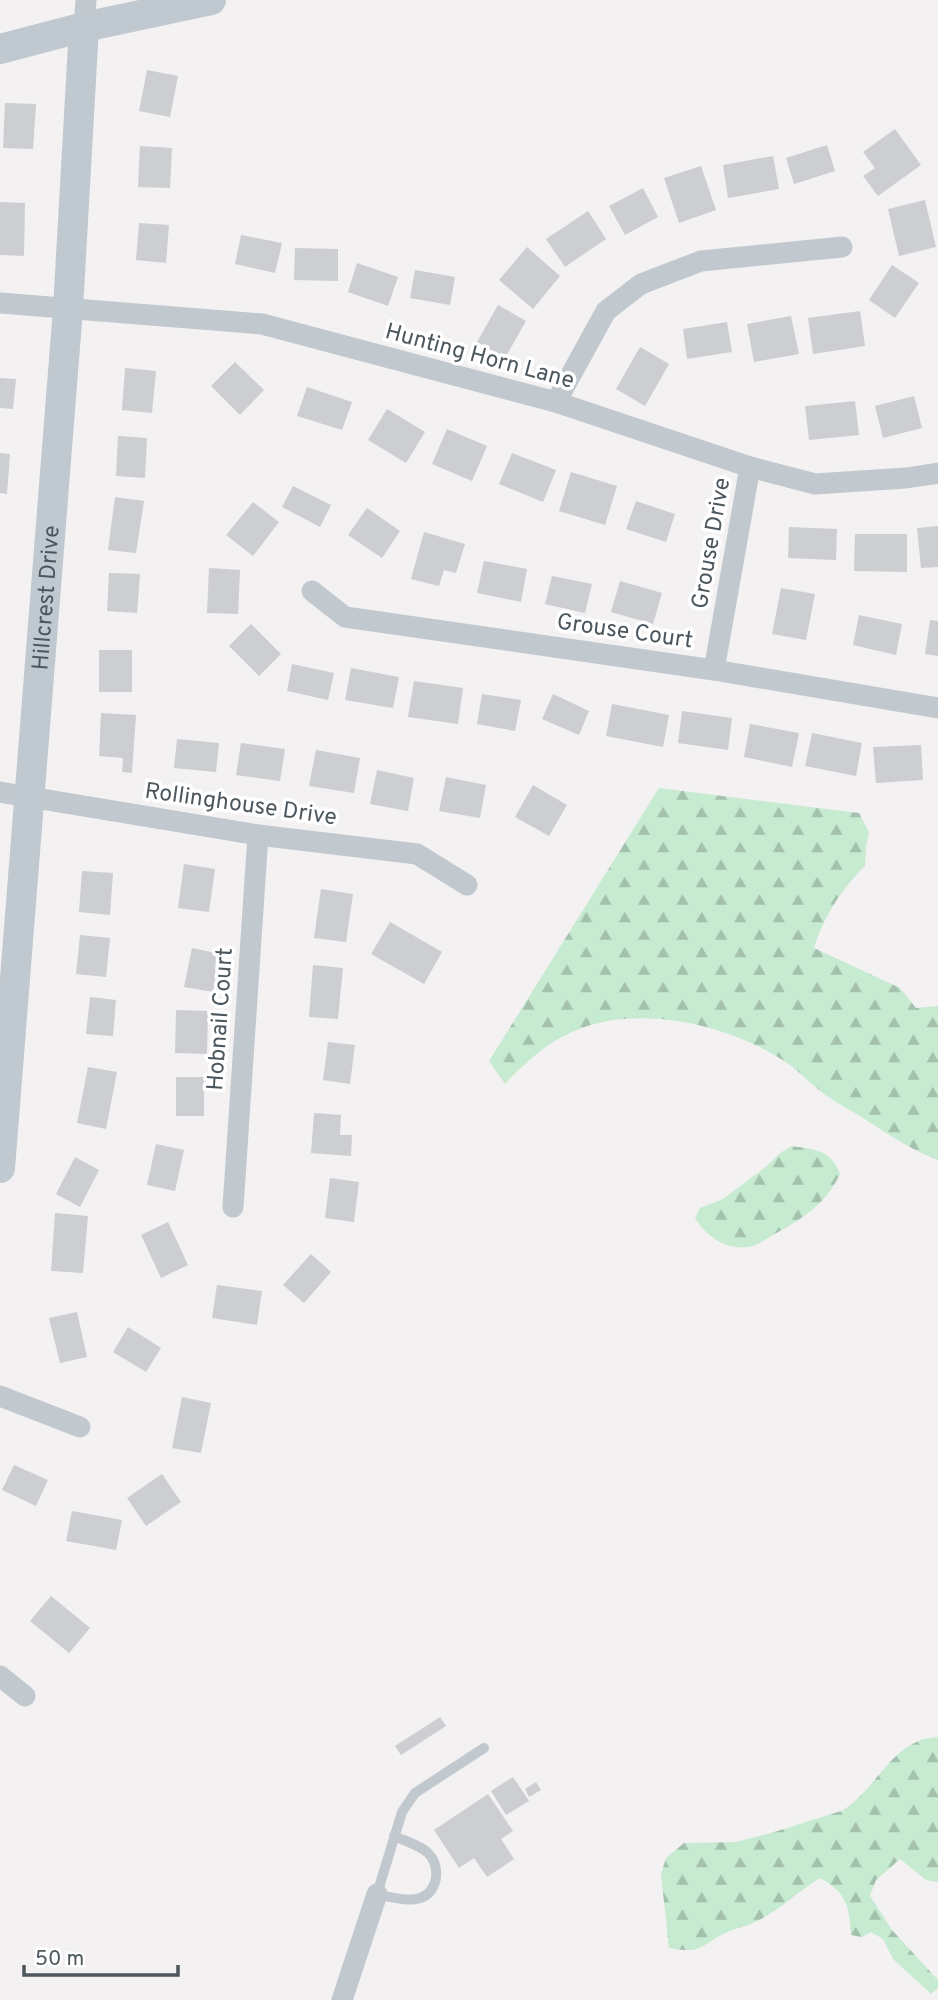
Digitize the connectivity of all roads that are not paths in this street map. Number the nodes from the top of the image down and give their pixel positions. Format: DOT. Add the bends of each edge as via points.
graph roads {
  1 [pos="211,0"];
  2 [pos="85,14"];
  3 [pos="0,49"];
  4 [pos="842,247"];
  5 [pos="0,303"];
  6 [pos="68,310"];
  7 [pos="556,402"];
  8 [pos="750,467"];
  9 [pos="938,473"];
  10 [pos="312,591"];
  11 [pos="714,670"];
  12 [pos="938,708"];
  13 [pos="14,794"];
  14 [pos="258,835"];
  15 [pos="467,885"];
  16 [pos="0,1168"];
  17 [pos="233,1207"];
  18 [pos="0,1396"];
  19 [pos="80,1427"];
  20 [pos="0,1676"];
  21 [pos="25,1696"];
  22 [pos="484,1748"];
  23 [pos="394,1836"];
  24 [pos="377,1894"];
  25 [pos="342,2000"];
  1 -- 2 [label="street"];
  2 -- 3 [label="street"];
  2 -- 6 [label="street, Hillcrest Drive"];
  4 -- 7 [label="street" via="701,261 641,284 606,312"];
  5 -- 6 [label="street, Hunting Horn Lane"];
  6 -- 7 [label="street, Hunting Horn Lane" via="262,324"];
  6 -- 13 [label="street, Hillcrest Drive"];
  7 -- 8 [label="street, Hunting Horn Lane"];
  8 -- 9 [label="street, Hunting Horn Lane" via="815,484"];
  8 -- 11 [label="street, Grouse Drive"];
  10 -- 11 [label="street, Grouse Court" via="345,617"];
  11 -- 12 [label="street, Grouse Court"];
  13 -- 14 [label="street, Rollinghouse Drive"];
  13 -- 16 [label="street, Hillcrest Drive"];
  14 -- 15 [label="street, Rollinghouse Drive" via="417,854"];
  14 -- 17 [label="street, Hobnail Court"];
  18 -- 19 [label="street"];
  20 -- 21 [label="street"];
  22 -- 23 [label="lane" via="415,1793"];
  23 -- 24 [label="lane"];
  23 -- 24 [label="lane" via="434,1859 437,1869 432,1890 411,1900"];
  24 -- 25 [label="street"];
}
